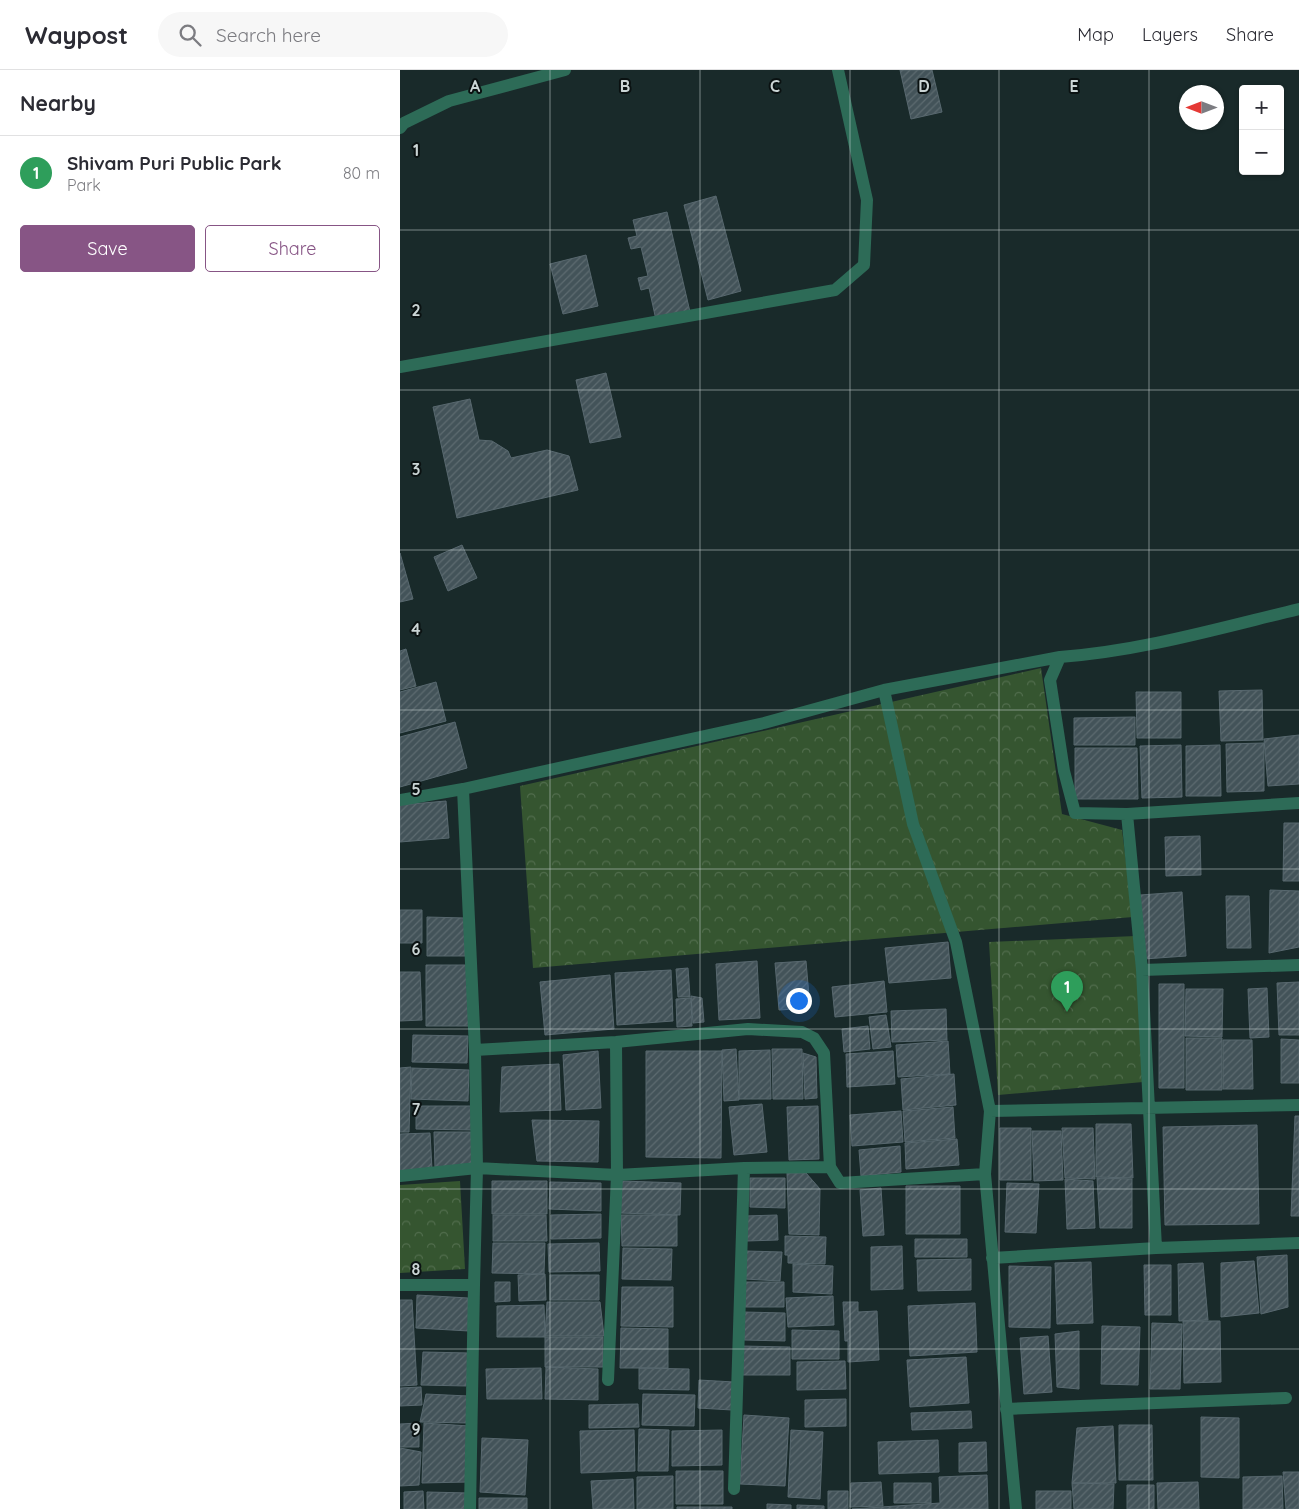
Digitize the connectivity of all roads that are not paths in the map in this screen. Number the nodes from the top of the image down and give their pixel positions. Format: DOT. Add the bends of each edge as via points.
graph roads {
  1 [pos="564,70"];
  2 [pos="838,70"];
  3 [pos="400,128"];
  4 [pos="400,368"];
  5 [pos="1299,609"];
  6 [pos="1060,656"];
  7 [pos="884,690"];
  8 [pos="463,790"];
  9 [pos="400,800"];
  10 [pos="1299,803"];
  11 [pos="1127,814"];
  12 [pos="1299,965"];
  13 [pos="1142,970"];
  14 [pos="616,1042"];
  15 [pos="476,1050"];
  16 [pos="1299,1105"];
  17 [pos="1151,1110"];
  18 [pos="990,1111"];
  19 [pos="830,1167"];
  20 [pos="477,1168"];
  21 [pos="744,1168"];
  22 [pos="985,1174"];
  23 [pos="617,1175"];
  24 [pos="400,1176"];
  25 [pos="1299,1243"];
  26 [pos="1156,1248"];
  27 [pos="992,1258"];
  28 [pos="400,1285"];
  29 [pos="474,1285"];
  30 [pos="608,1380"];
  31 [pos="1286,1398"];
  32 [pos="1006,1409"];
  33 [pos="734,1489"];
  34 [pos="470,1509"];
  35 [pos="1016,1509"];
  1 -- 3 [label="street" via="449,101"];
  2 -- 4 [label="street" via="867,200 864,265 835,290"];
  5 -- 6 [label="street" via="1187,637 1087,655"];
  6 -- 7 [label="street"];
  6 -- 11 [label="street" via="1050,680 1064,771 1075,813"];
  7 -- 8 [label="street" via="764,723"];
  7 -- 18 [label="street" via="913,824 956,942"];
  8 -- 9 [label="street"];
  8 -- 15 [label="street"];
  10 -- 11 [label="street"];
  11 -- 13 [label="street"];
  12 -- 13 [label="street"];
  13 -- 17 [label="street"];
  14 -- 15 [label="street"];
  14 -- 19 [label="street" via="748,1029 802,1032 814,1038 824,1053"];
  14 -- 23 [label="street"];
  15 -- 20 [label="street"];
  16 -- 17 [label="street"];
  17 -- 18 [label="street"];
  17 -- 26 [label="street"];
  18 -- 22 [label="street"];
  19 -- 21 [label="street"];
  19 -- 22 [label="street" via="840,1183"];
  20 -- 23 [label="street"];
  20 -- 24 [label="street"];
  20 -- 29 [label="street"];
  21 -- 23 [label="street"];
  21 -- 33 [label="street"];
  22 -- 27 [label="street"];
  23 -- 30 [label="street"];
  25 -- 26 [label="street"];
  26 -- 27 [label="street"];
  27 -- 32 [label="street"];
  28 -- 29 [label="street"];
  29 -- 34 [label="street"];
  31 -- 32 [label="street"];
  32 -- 35 [label="street"];
}
